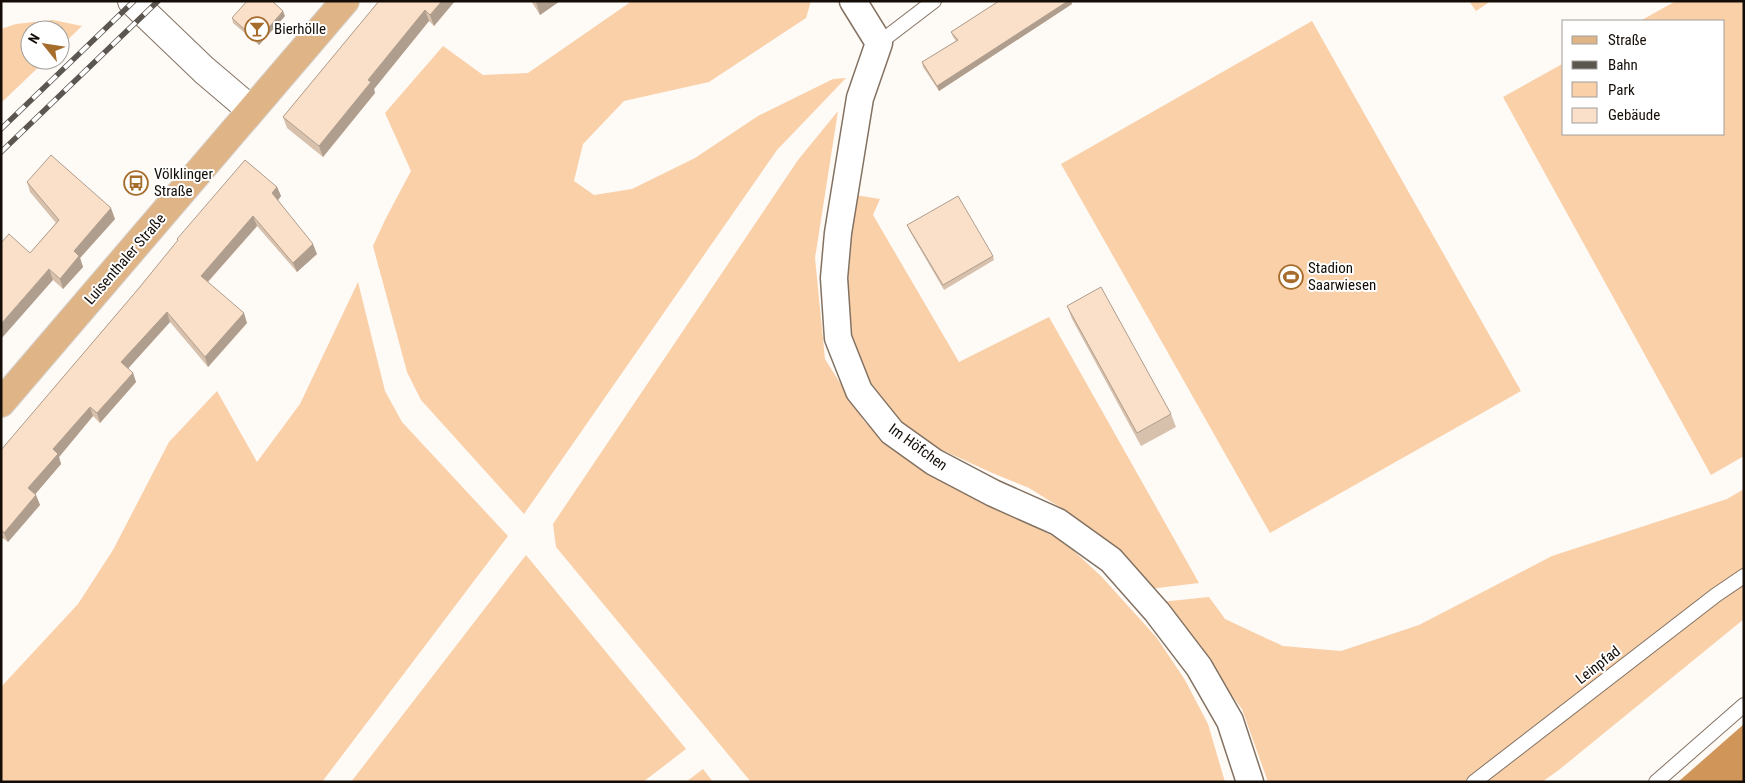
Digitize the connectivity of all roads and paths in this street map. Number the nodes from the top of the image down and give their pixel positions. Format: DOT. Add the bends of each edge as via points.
graph roads {
  1 [pos="132,1"];
  2 [pos="345,1"];
  3 [pos="854,1"];
  4 [pos="934,1"];
  5 [pos="880,43"];
  6 [pos="251,110"];
  7 [pos="1,403"];
  8 [pos="1744,576"];
  9 [pos="1744,705"];
  10 [pos="1250,782"];
  11 [pos="1474,782"];
  12 [pos="1656,782"];
  1 -- 6 [label="street"];
  2 -- 6 [label="main road, Luisenthaler Straße"];
  3 -- 5 [label="street"];
  4 -- 5 [label="lane"];
  5 -- 10 [label="street, Im Höfchen" via="860,98 834,278 838,338 859,391 892,432 934,462 1058,522 1111,560 1199,667 1230,721"];
  6 -- 7 [label="main road, Luisenthaler Straße"];
  8 -- 11 [label="lane, Leinpfad"];
  9 -- 12 [label="lane"];
}
